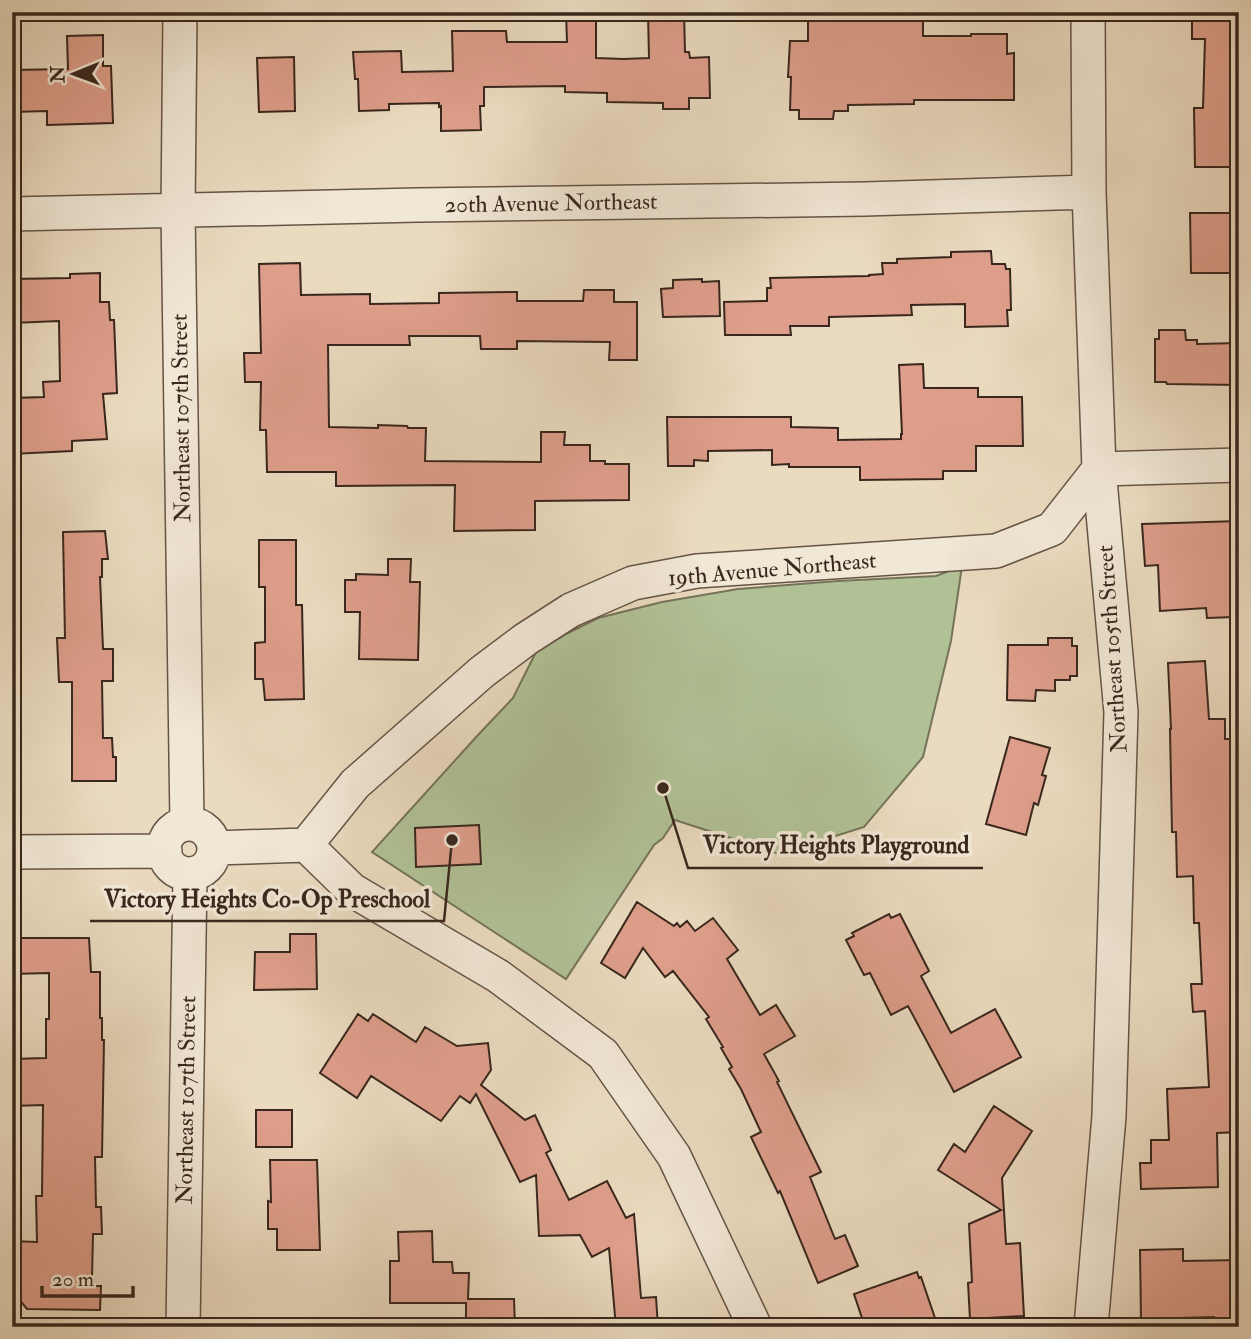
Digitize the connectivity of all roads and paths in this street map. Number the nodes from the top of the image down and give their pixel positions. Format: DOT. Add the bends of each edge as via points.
graph roads {
  1 [pos="180,12"];
  2 [pos="1088,12"];
  3 [pos="1089,192"];
  4 [pos="178,211"];
  5 [pos="12,214"];
  6 [pos="1239,465"];
  7 [pos="1099,469"];
  8 [pos="187,824"];
  9 [pos="306,845"];
  10 [pos="214,848"];
  11 [pos="165,851"];
  12 [pos="12,852"];
  13 [pos="190,874"];
  14 [pos="183,1327"];
  15 [pos="755,1327"];
  16 [pos="1091,1327"];
  1 -- 4 [label="street, Northeast 107th Street"];
  2 -- 3 [label="street, Northeast 105th Street"];
  3 -- 4 [label="street, 20th Avenue Northeast"];
  3 -- 7 [label="street, Northeast 105th Street"];
  4 -- 5 [label="street, 20th Avenue Northeast"];
  4 -- 8 [label="street, Northeast 107th Street"];
  6 -- 7 [label="street"];
  7 -- 9 [label="street, 19th Avenue Northeast" via="1052,529 996,551 696,571 634,583 571,610 482,672 355,784"];
  7 -- 16 [label="street, Northeast 105th Street" via="1121,712 1110,1116"];
  8 -- 10 [label="street" via="205,830"];
  8 -- 11 [label="street" via="170,833"];
  9 -- 10 [label="street"];
  9 -- 15 [label="street" via="352,890 492,972 603,1054 674,1156"];
  10 -- 13 [label="street" via="206,868"];
  11 -- 12 [label="street"];
  11 -- 13 [label="street" via="173,868"];
  13 -- 14 [label="street, Northeast 107th Street"];
}
